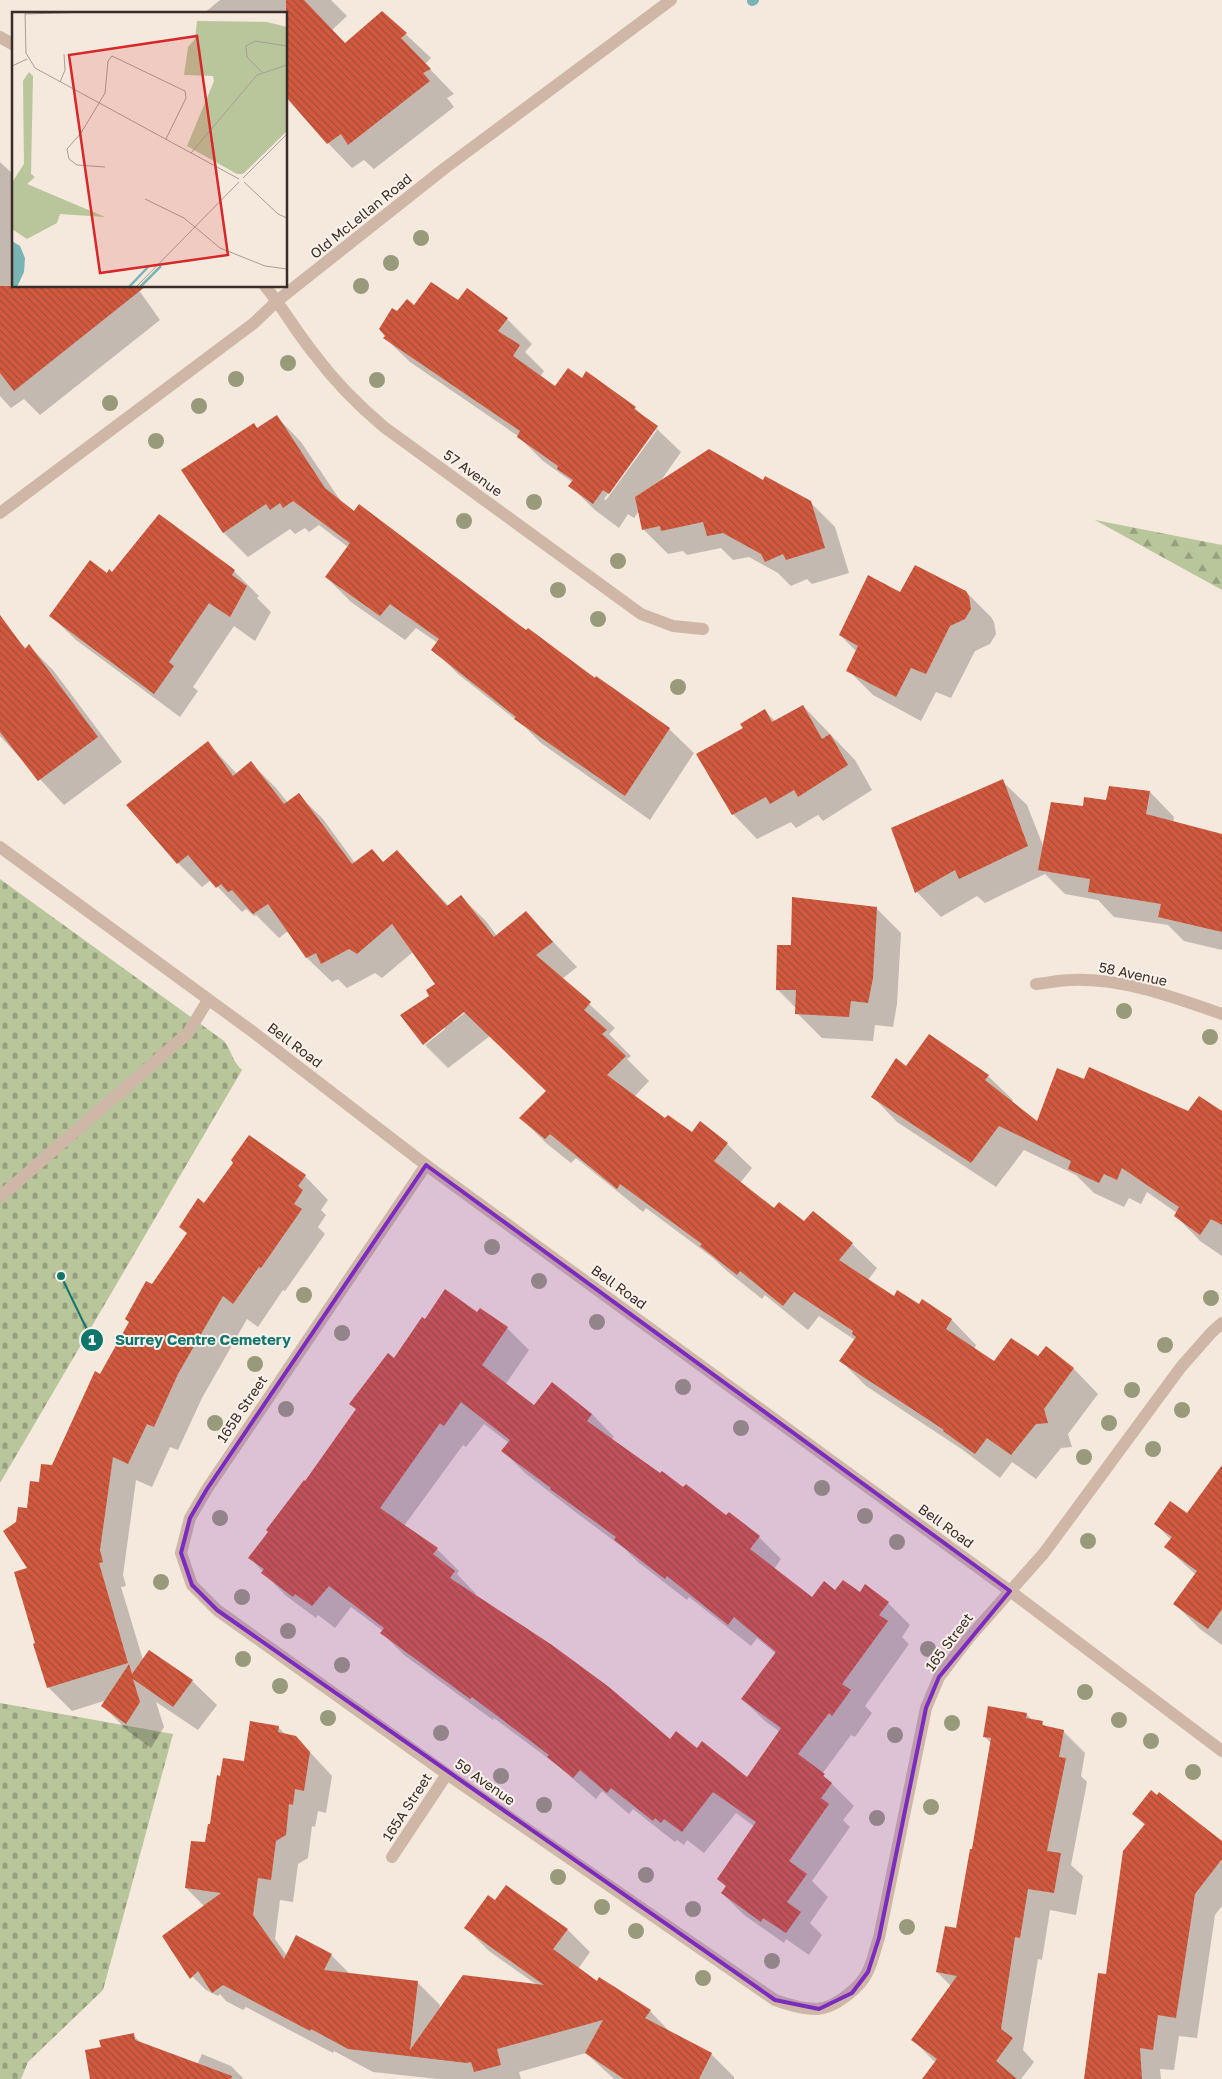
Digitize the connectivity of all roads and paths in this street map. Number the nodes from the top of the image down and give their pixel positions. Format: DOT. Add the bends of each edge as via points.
graph roads {
  1 [pos="671,0"];
  2 [pos="0,37"];
  3 [pos="12,44"];
  4 [pos="266,288"];
  5 [pos="277,302"];
  6 [pos="0,513"];
  7 [pos="703,629"];
  8 [pos="0,847"];
  9 [pos="1036,984"];
  10 [pos="208,1000"];
  11 [pos="1222,1014"];
  12 [pos="426,1165"];
  13 [pos="0,1197"];
  14 [pos="1222,1323"];
  15 [pos="181,1553"];
  16 [pos="1010,1591"];
  17 [pos="1222,1751"];
  18 [pos="447,1774"];
  19 [pos="392,1857"];
  20 [pos="799,2008"];
  1 -- 5 [label="street, Old McLellan Road" via="445,168"];
  2 -- 3 [label="street"];
  4 -- 5 [label="street, 57 Avenue"];
  5 -- 6 [label="street, Old McLellan Road"];
  5 -- 7 [label="street, 57 Avenue" via="337,383 384,427 641,614 673,626"];
  8 -- 10 [label="street, Bell Road"];
  9 -- 11 [label="street, 58 Avenue" via="1101,981 1156,992"];
  10 -- 12 [label="street, Bell Road"];
  10 -- 13 [label="street" via="188,1033"];
  12 -- 15 [label="street, 165B Street" via="207,1489 190,1518"];
  12 -- 16 [label="street, Bell Road"];
  14 -- 16 [label="street, 165 Street" via="1181,1367 1044,1553"];
  15 -- 18 [label="street, 59 Avenue" via="192,1585 217,1610"];
  16 -- 17 [label="street, Bell Road"];
  16 -- 20 [label="street, 165 Street" via="939,1677 926,1708 879,1938 868,1972 852,1993 828,2006"];
  18 -- 19 [label="street, 165A Street"];
  18 -- 20 [label="street, 59 Avenue" via="775,2000"];
}
